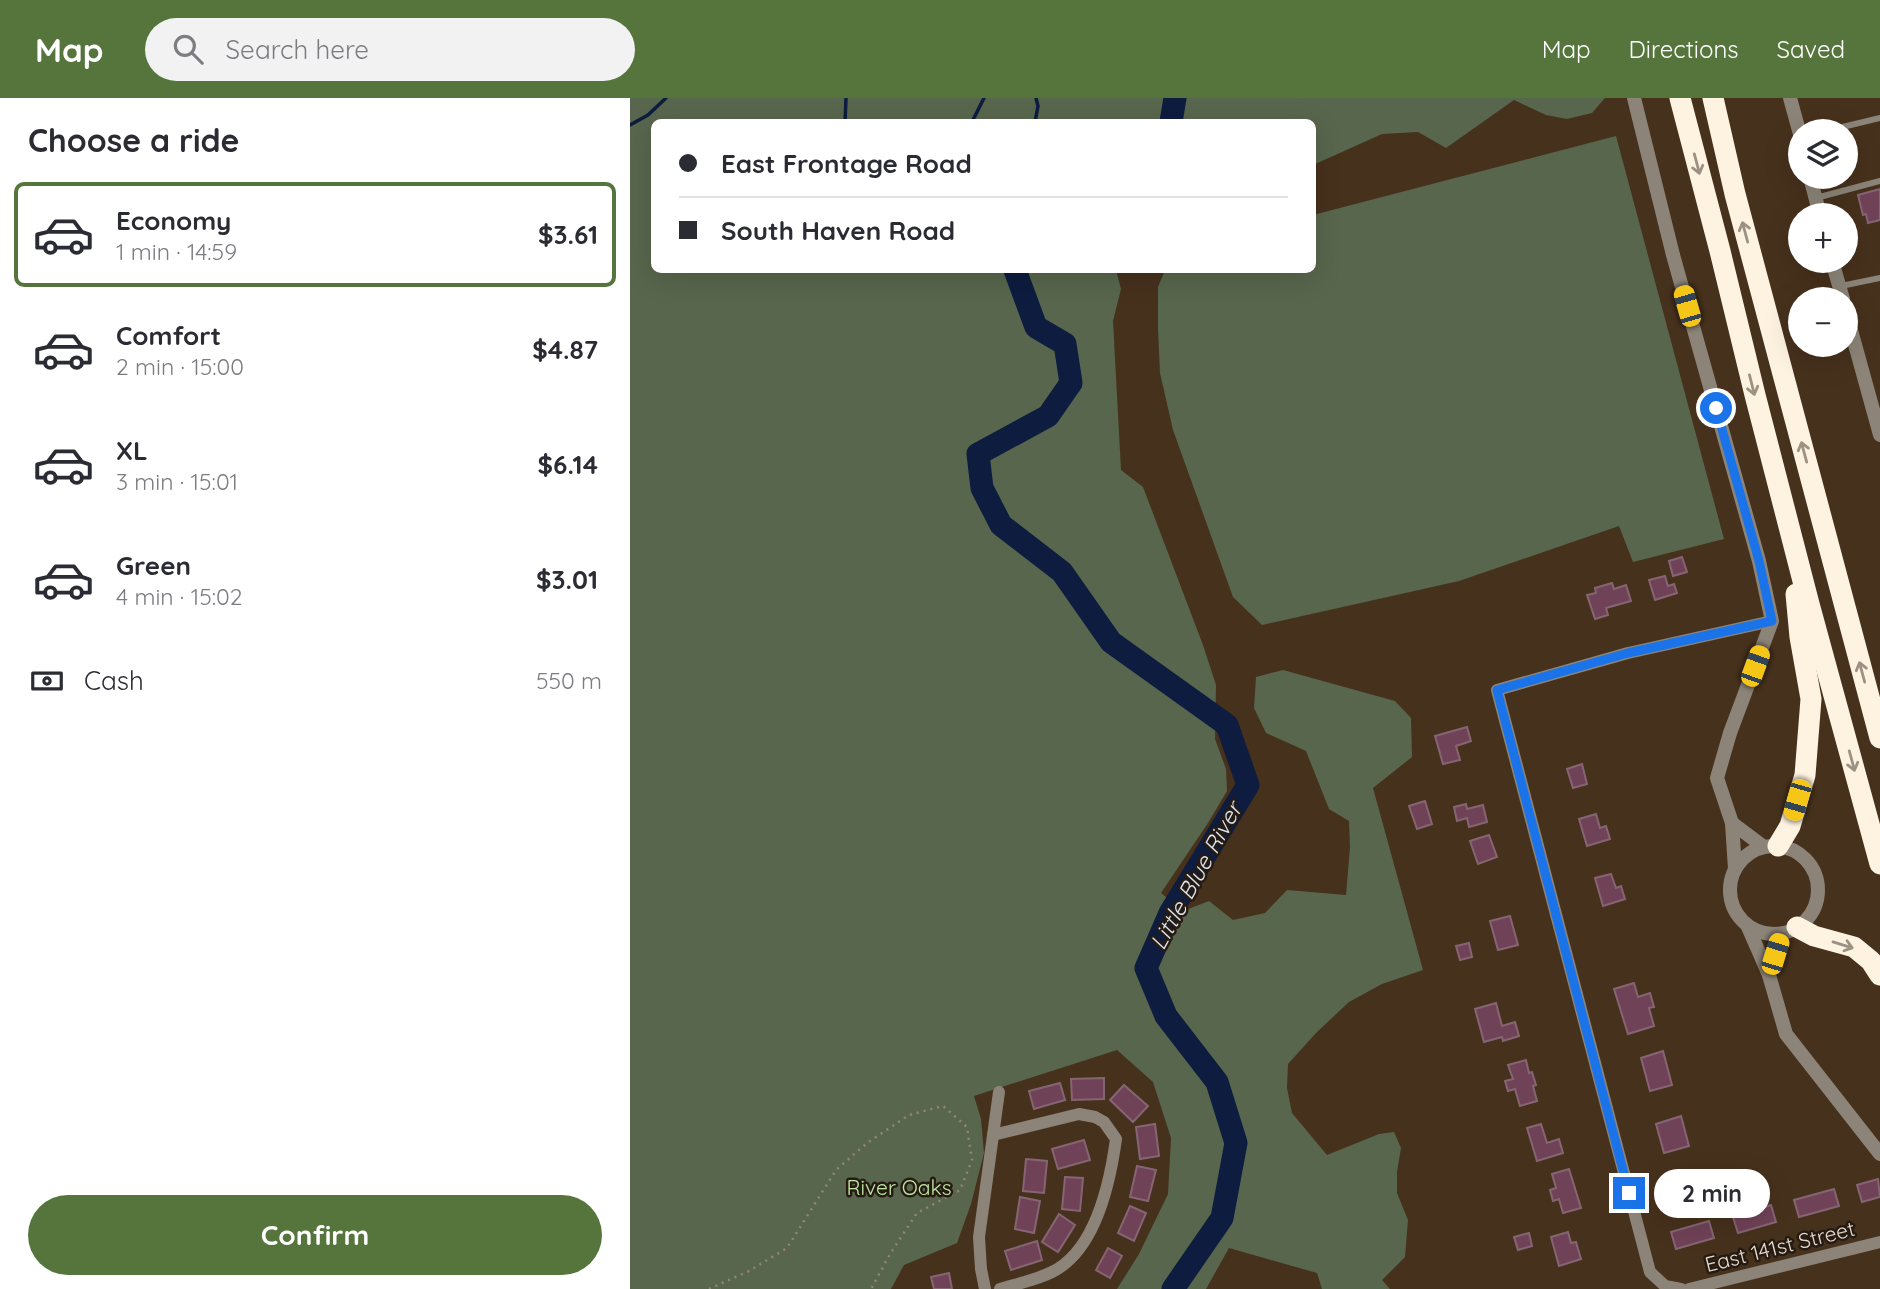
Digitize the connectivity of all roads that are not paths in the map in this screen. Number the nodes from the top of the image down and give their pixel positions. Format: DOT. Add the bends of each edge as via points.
graph roads {
  1 [pos="1634,98"];
  2 [pos="1680,98"];
  3 [pos="1713,98"];
  4 [pos="1790,98"];
  5 [pos="1880,118"];
  6 [pos="1796,119"];
  7 [pos="1858,123"];
  8 [pos="1880,181"];
  9 [pos="1813,189"];
  10 [pos="1816,198"];
  11 [pos="1817,203"];
  12 [pos="1880,278"];
  13 [pos="1857,287"];
  14 [pos="1858,355"];
  15 [pos="1880,435"];
  16 [pos="1790,530"];
  17 [pos="1772,621"];
  18 [pos="1880,738"];
  19 [pos="1732,823"];
  20 [pos="1771,847"];
  21 [pos="1880,864"];
  22 [pos="1735,869"];
  23 [pos="1748,927"];
  24 [pos="1789,930"];
  25 [pos="1769,975"];
  26 [pos="1880,975"];
  27 [pos="999,1091"];
  28 [pos="993,1135"];
  29 [pos="1880,1154"];
  30 [pos="1880,1242"];
  31 [pos="985,1289"];
  32 [pos="1000,1289"];
  33 [pos="1681,1289"];
  34 [pos="1689,1289"];
  1 -- 17 [label="street"];
  2 -- 16 [label="highway, one-way"];
  18 -- 3 [label="highway, one-way"];
  4 -- 6 [label="street"];
  5 -- 7 [label="lane"];
  8 -- 10 [label="lane"];
  9 -- 10 [label="street"];
  10 -- 11 [label="street"];
  12 -- 13 [label="lane"];
  14 -- 15 [label="street"];
  16 -- 20 [label="highway" via="1811,699 1805,775 1790,826"];
  16 -- 21 [label="highway, one-way"];
  17 -- 19 [label="street" via="1717,778"];
  17 -- 33 [label="street, East 141st Street" via="1628,653 1497,690 1650,1272 1665,1286"];
  19 -- 20 [label="street"];
  19 -- 22 [label="street"];
  20 -- 22 [label="street" via="1751,852"];
  20 -- 24 [label="street" via="1792,850 1804,858 1818,883 1813,911"];
  22 -- 23 [label="street" via="1729,888 1731,903"];
  23 -- 24 [label="street" via="1762,933"];
  23 -- 25 [label="street"];
  24 -- 25 [label="street"];
  24 -- 26 [label="highway, one-way" via="1854,947"];
  25 -- 29 [label="street" via="1786,1034"];
  27 -- 28 [label="street"];
  28 -- 31 [label="street" via="979,1237"];
  28 -- 32 [label="street" via="1080,1114 1104,1122 1116,1139 1104,1199 1075,1254 1052,1272"];
  30 -- 34 [label="street, East 141st Street"];
}
